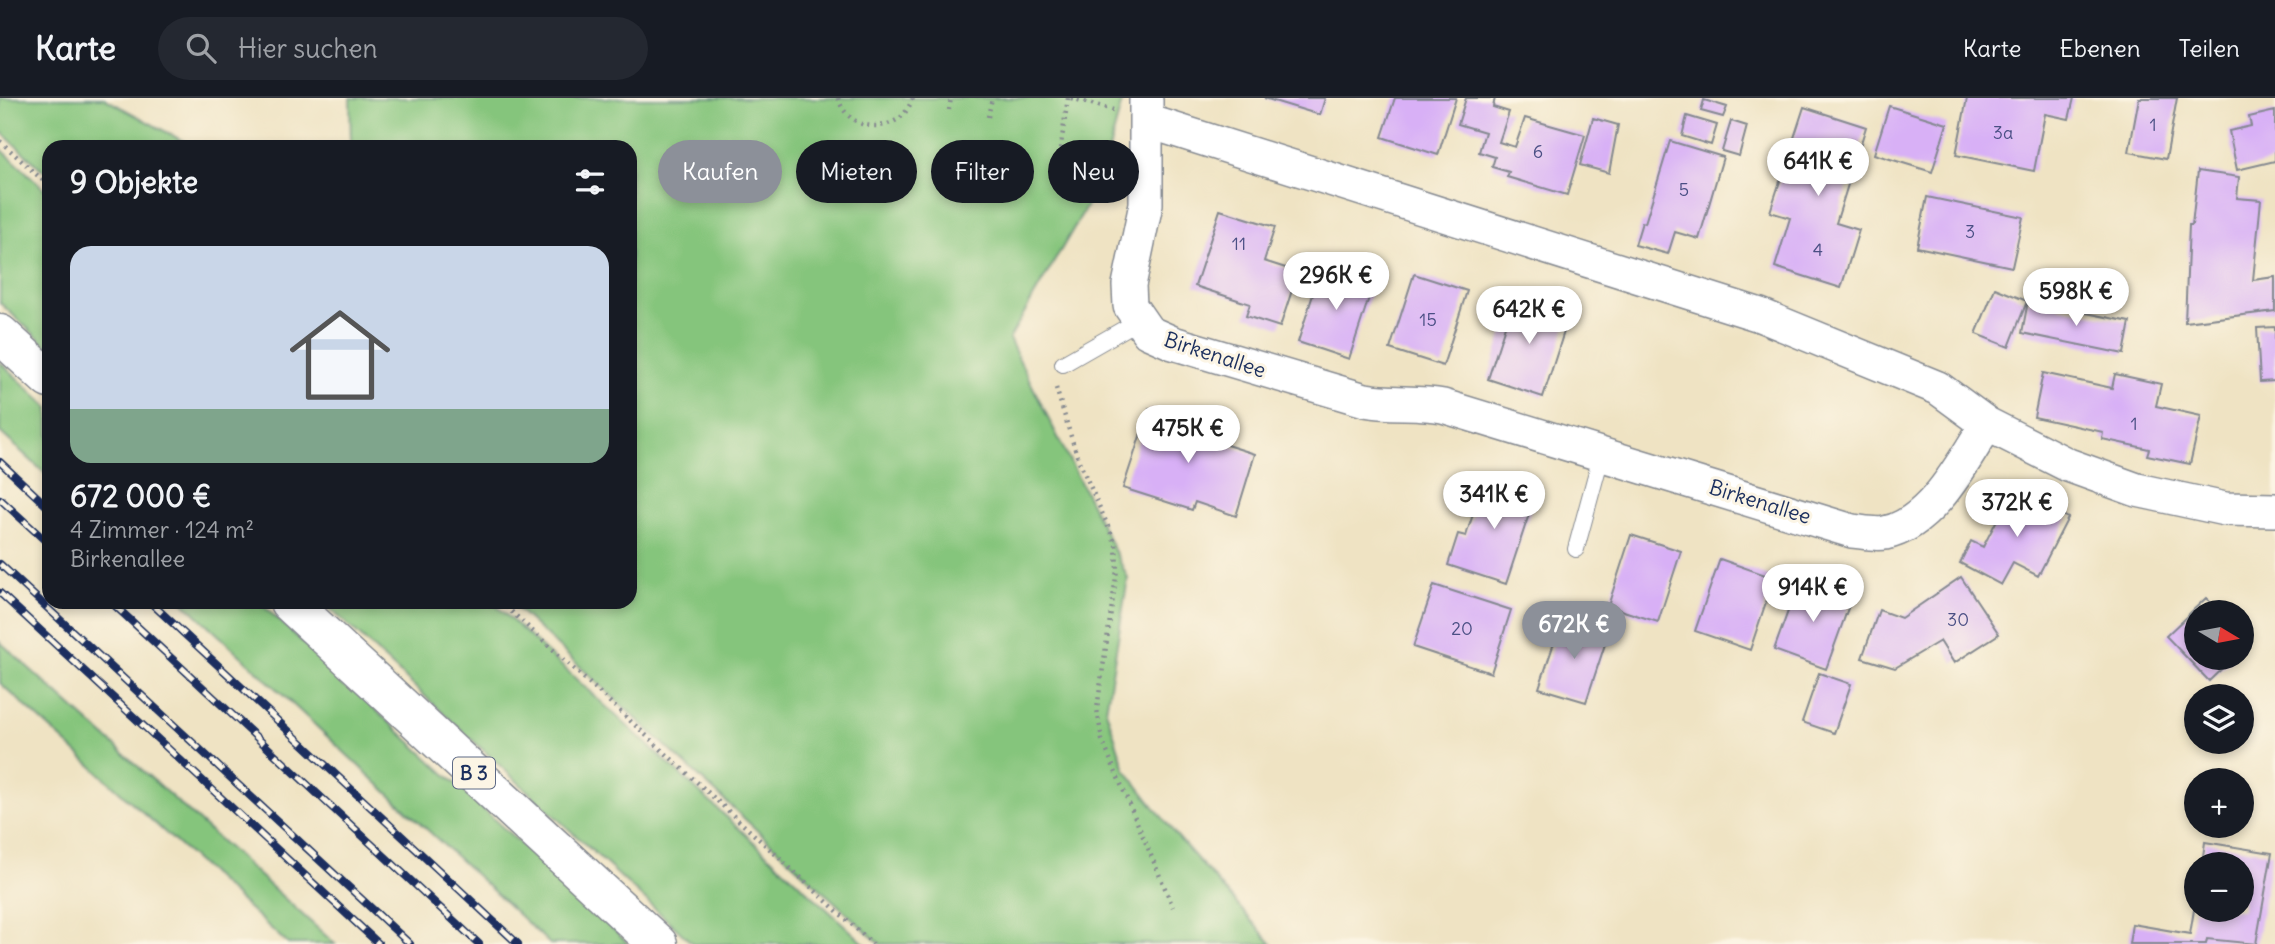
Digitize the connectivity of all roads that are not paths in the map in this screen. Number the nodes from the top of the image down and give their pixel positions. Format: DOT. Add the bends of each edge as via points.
graph roads {
  1 [pos="1147,110"];
  2 [pos="1138,321"];
  3 [pos="0,334"];
  4 [pos="1063,364"];
  5 [pos="42,373"];
  6 [pos="1987,424"];
  7 [pos="1602,453"];
  8 [pos="2275,510"];
  9 [pos="1576,549"];
  10 [pos="297,609"];
  11 [pos="658,944"];
  1 -- 2 [label="street, Birkenallee" via="1146,204 1129,285 1130,306"];
  1 -- 6 [label="street, Birkenallee" via="1760,314 1938,388"];
  2 -- 4 [label="lane"];
  2 -- 7 [label="street, Birkenallee" via="1148,332 1172,343 1365,400 1443,406"];
  3 -- 5 [label="main road"];
  6 -- 7 [label="street, Birkenallee" via="1948,486 1913,520 1885,533 1853,531"];
  6 -- 8 [label="street, Birkenallee" via="2068,465 2137,490 2225,509"];
  7 -- 9 [label="lane"];
  10 -- 11 [label="main road, B 3"];
}
